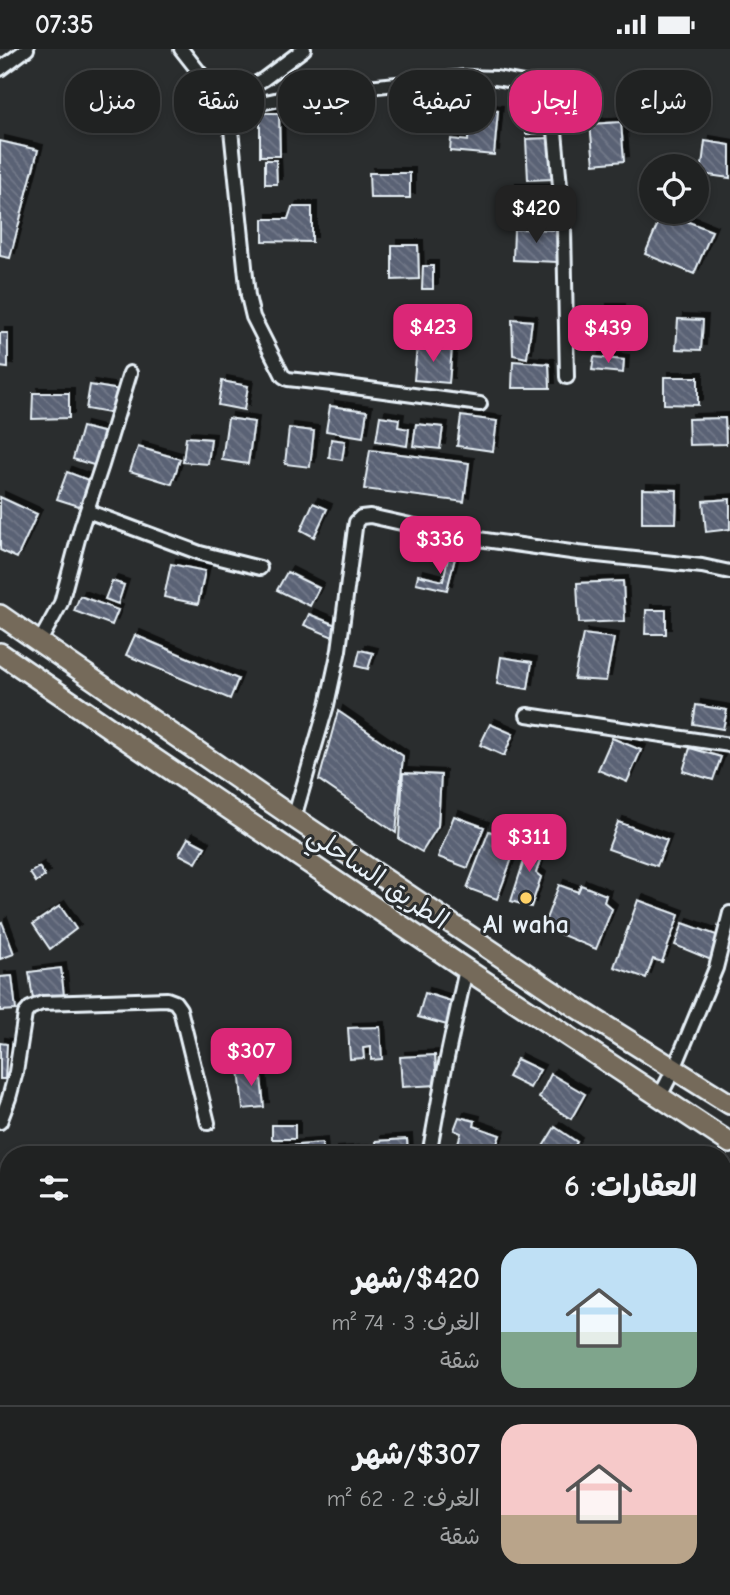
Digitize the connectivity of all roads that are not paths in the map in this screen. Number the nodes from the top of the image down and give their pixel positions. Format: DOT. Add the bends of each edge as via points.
graph roads {
  1 [pos="27,49"];
  2 [pos="180,49"];
  3 [pos="304,49"];
  4 [pos="0,69"];
  5 [pos="197,70"];
  6 [pos="264,79"];
  7 [pos="509,80"];
  8 [pos="264,100"];
  9 [pos="229,133"];
  10 [pos="555,133"];
  11 [pos="130,373"];
  12 [pos="567,377"];
  13 [pos="480,404"];
  14 [pos="87,511"];
  15 [pos="260,568"];
  16 [pos="730,572"];
  17 [pos="0,615"];
  18 [pos="39,643"];
  19 [pos="0,653"];
  20 [pos="527,715"];
  21 [pos="730,745"];
  22 [pos="294,818"];
  23 [pos="730,913"];
  24 [pos="727,936"];
  25 [pos="466,969"];
  26 [pos="674,1069"];
  27 [pos="660,1096"];
  28 [pos="730,1104"];
  29 [pos="0,1122"];
  30 [pos="208,1123"];
  31 [pos="730,1143"];
  32 [pos="431,1146"];
  1 -- 4 [label="street"];
  2 -- 5 [label="street"];
  3 -- 6 [label="street"];
  7 -- 8 [label="street" via="467,77"];
  9 -- 13 [label="street" via="248,296 253,317 283,376 293,381"];
  10 -- 12 [label="street" via="564,229"];
  11 -- 14 [label="street"];
  14 -- 15 [label="street" via="200,553"];
  14 -- 18 [label="street" via="61,603"];
  16 -- 22 [label="street" via="464,537 362,517 356,521 327,705"];
  17 -- 18 [label="main road, الطريق الساحلي"];
  18 -- 22 [label="main road, الطريق الساحلي"];
  19 -- 25 [label="main road, الطريق الساحلي"];
  20 -- 21 [label="street"];
  22 -- 26 [label="main road, الطريق الساحلي"];
  23 -- 24 [label="street"];
  24 -- 26 [label="street"];
  25 -- 27 [label="main road, الطريق الساحلي"];
  25 -- 32 [label="street"];
  26 -- 27 [label="street"];
  26 -- 28 [label="main road, الطريق الساحلي"];
  27 -- 31 [label="main road, الطريق الساحلي"];
  29 -- 30 [label="street" via="30,1008 42,1003 167,999 180,1009"];
}
